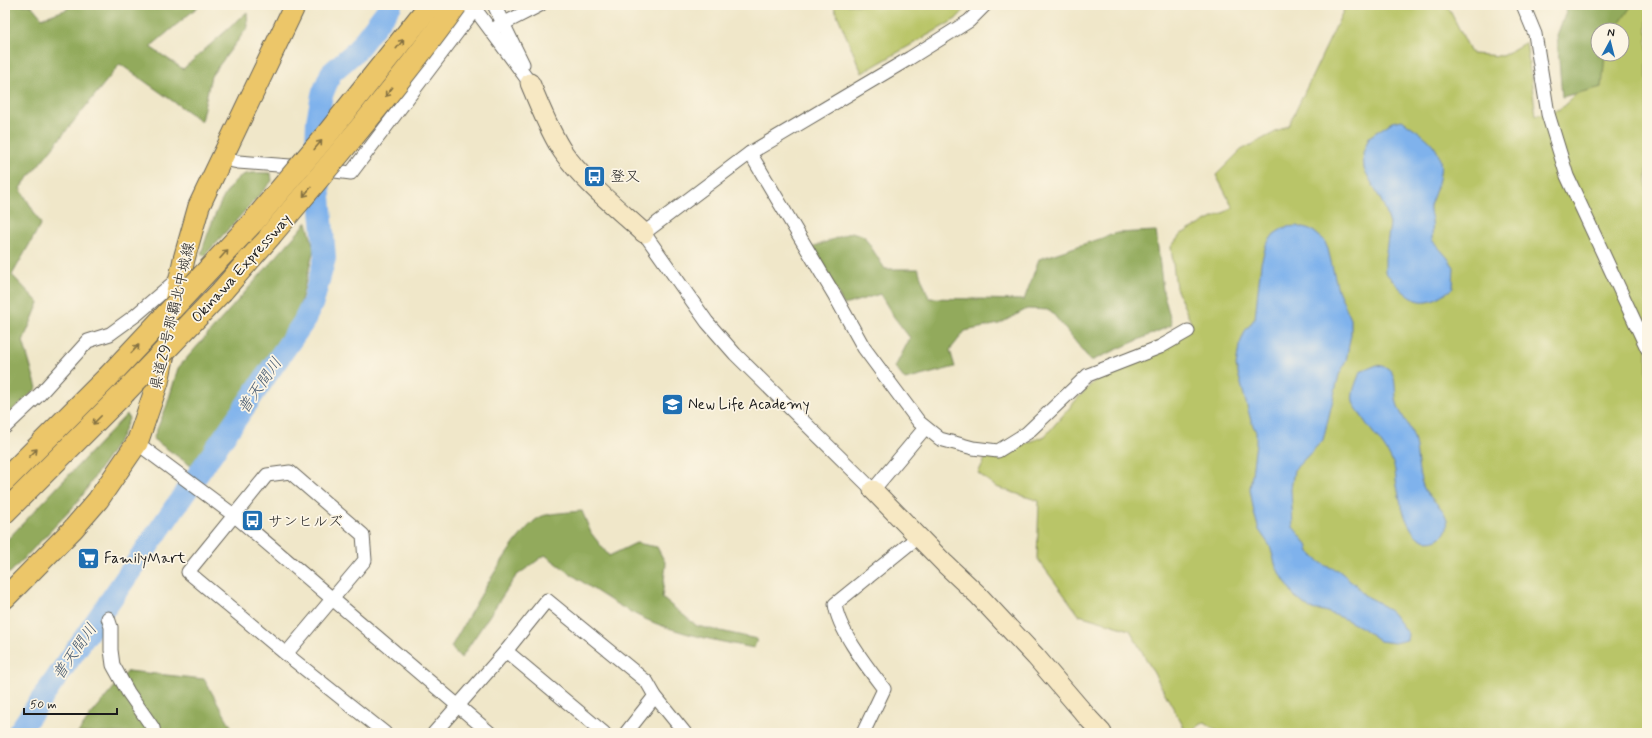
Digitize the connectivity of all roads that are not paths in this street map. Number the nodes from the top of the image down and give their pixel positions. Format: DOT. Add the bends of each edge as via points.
graph roads {
  1 [pos="295,5"];
  2 [pos="431,5"];
  3 [pos="494,5"];
  4 [pos="540,5"];
  5 [pos="985,5"];
  6 [pos="1522,5"];
  7 [pos="470,6"];
  8 [pos="504,24"];
  9 [pos="462,27"];
  10 [pos="491,30"];
  11 [pos="530,83"];
  12 [pos="750,153"];
  13 [pos="223,159"];
  14 [pos="644,233"];
  15 [pos="180,277"];
  16 [pos="1188,331"];
  17 [pos="1647,348"];
  18 [pos="5,427"];
  19 [pos="925,428"];
  20 [pos="137,443"];
  21 [pos="5,480"];
  22 [pos="873,490"];
  23 [pos="5,512"];
  24 [pos="235,516"];
  25 [pos="919,536"];
  26 [pos="7,593"];
  27 [pos="332,598"];
  28 [pos="108,618"];
  29 [pos="506,651"];
  30 [pos="286,654"];
  31 [pos="656,696"];
  32 [pos="458,706"];
  33 [pos="154,733"];
  34 [pos="386,733"];
  35 [pos="434,733"];
  36 [pos="490,733"];
  37 [pos="604,733"];
  38 [pos="626,733"];
  39 [pos="685,733"];
  40 [pos="863,733"];
  41 [pos="1102,733"];
  1 -- 13 [label="main road, 県道29号那覇北中城線"];
  2 -- 9 [label="street"];
  21 -- 2 [label="highway, Okinawa Expressway, one-way, bridge" via="108,377 254,221"];
  3 -- 8 [label="street"];
  4 -- 8 [label="street"];
  5 -- 12 [label="street" via="969,21 904,62"];
  6 -- 17 [label="street" via="1535,34 1548,114 1567,176"];
  7 -- 9 [label="street"];
  7 -- 10 [label="street"];
  7 -- 23 [label="highway, Okinawa Expressway, one-way, bridge" via="435,33 353,138 222,291"];
  8 -- 10 [label="street"];
  8 -- 11 [label="street"];
  9 -- 13 [label="street" via="351,173"];
  10 -- 11 [label="street"];
  11 -- 14 [label="street" via="564,153 587,179"];
  12 -- 14 [label="street"];
  12 -- 19 [label="street" via="864,348"];
  13 -- 15 [label="main road, 県道29号那覇北中城線" via="199,206"];
  14 -- 22 [label="street" via="707,322"];
  15 -- 18 [label="street" via="136,316 110,334 88,341 40,394"];
  15 -- 20 [label="main road, 県道29号那覇北中城線" via="158,382"];
  16 -- 19 [label="street" via="1160,347 1088,375 1027,433 998,451 973,448 940,439"];
  19 -- 22 [label="street"];
  20 -- 24 [label="street"];
  20 -- 26 [label="main road, 県道29号那覇北中城線" via="88,512"];
  22 -- 25 [label="street"];
  24 -- 27 [label="street"];
  24 -- 27 [label="street" via="267,475 290,472 363,534 365,560"];
  24 -- 30 [label="street" via="188,572"];
  25 -- 40 [label="street" via="835,604 836,616 863,662 884,689"];
  25 -- 41 [label="street" via="978,594"];
  27 -- 30 [label="street"];
  27 -- 32 [label="street"];
  28 -- 33 [label="street" via="111,627 113,665"];
  29 -- 31 [label="street" via="547,600 647,682"];
  29 -- 32 [label="street"];
  29 -- 37 [label="street"];
  30 -- 34 [label="street"];
  31 -- 38 [label="street"];
  31 -- 39 [label="street"];
  32 -- 35 [label="street"];
  32 -- 36 [label="street"];
}
